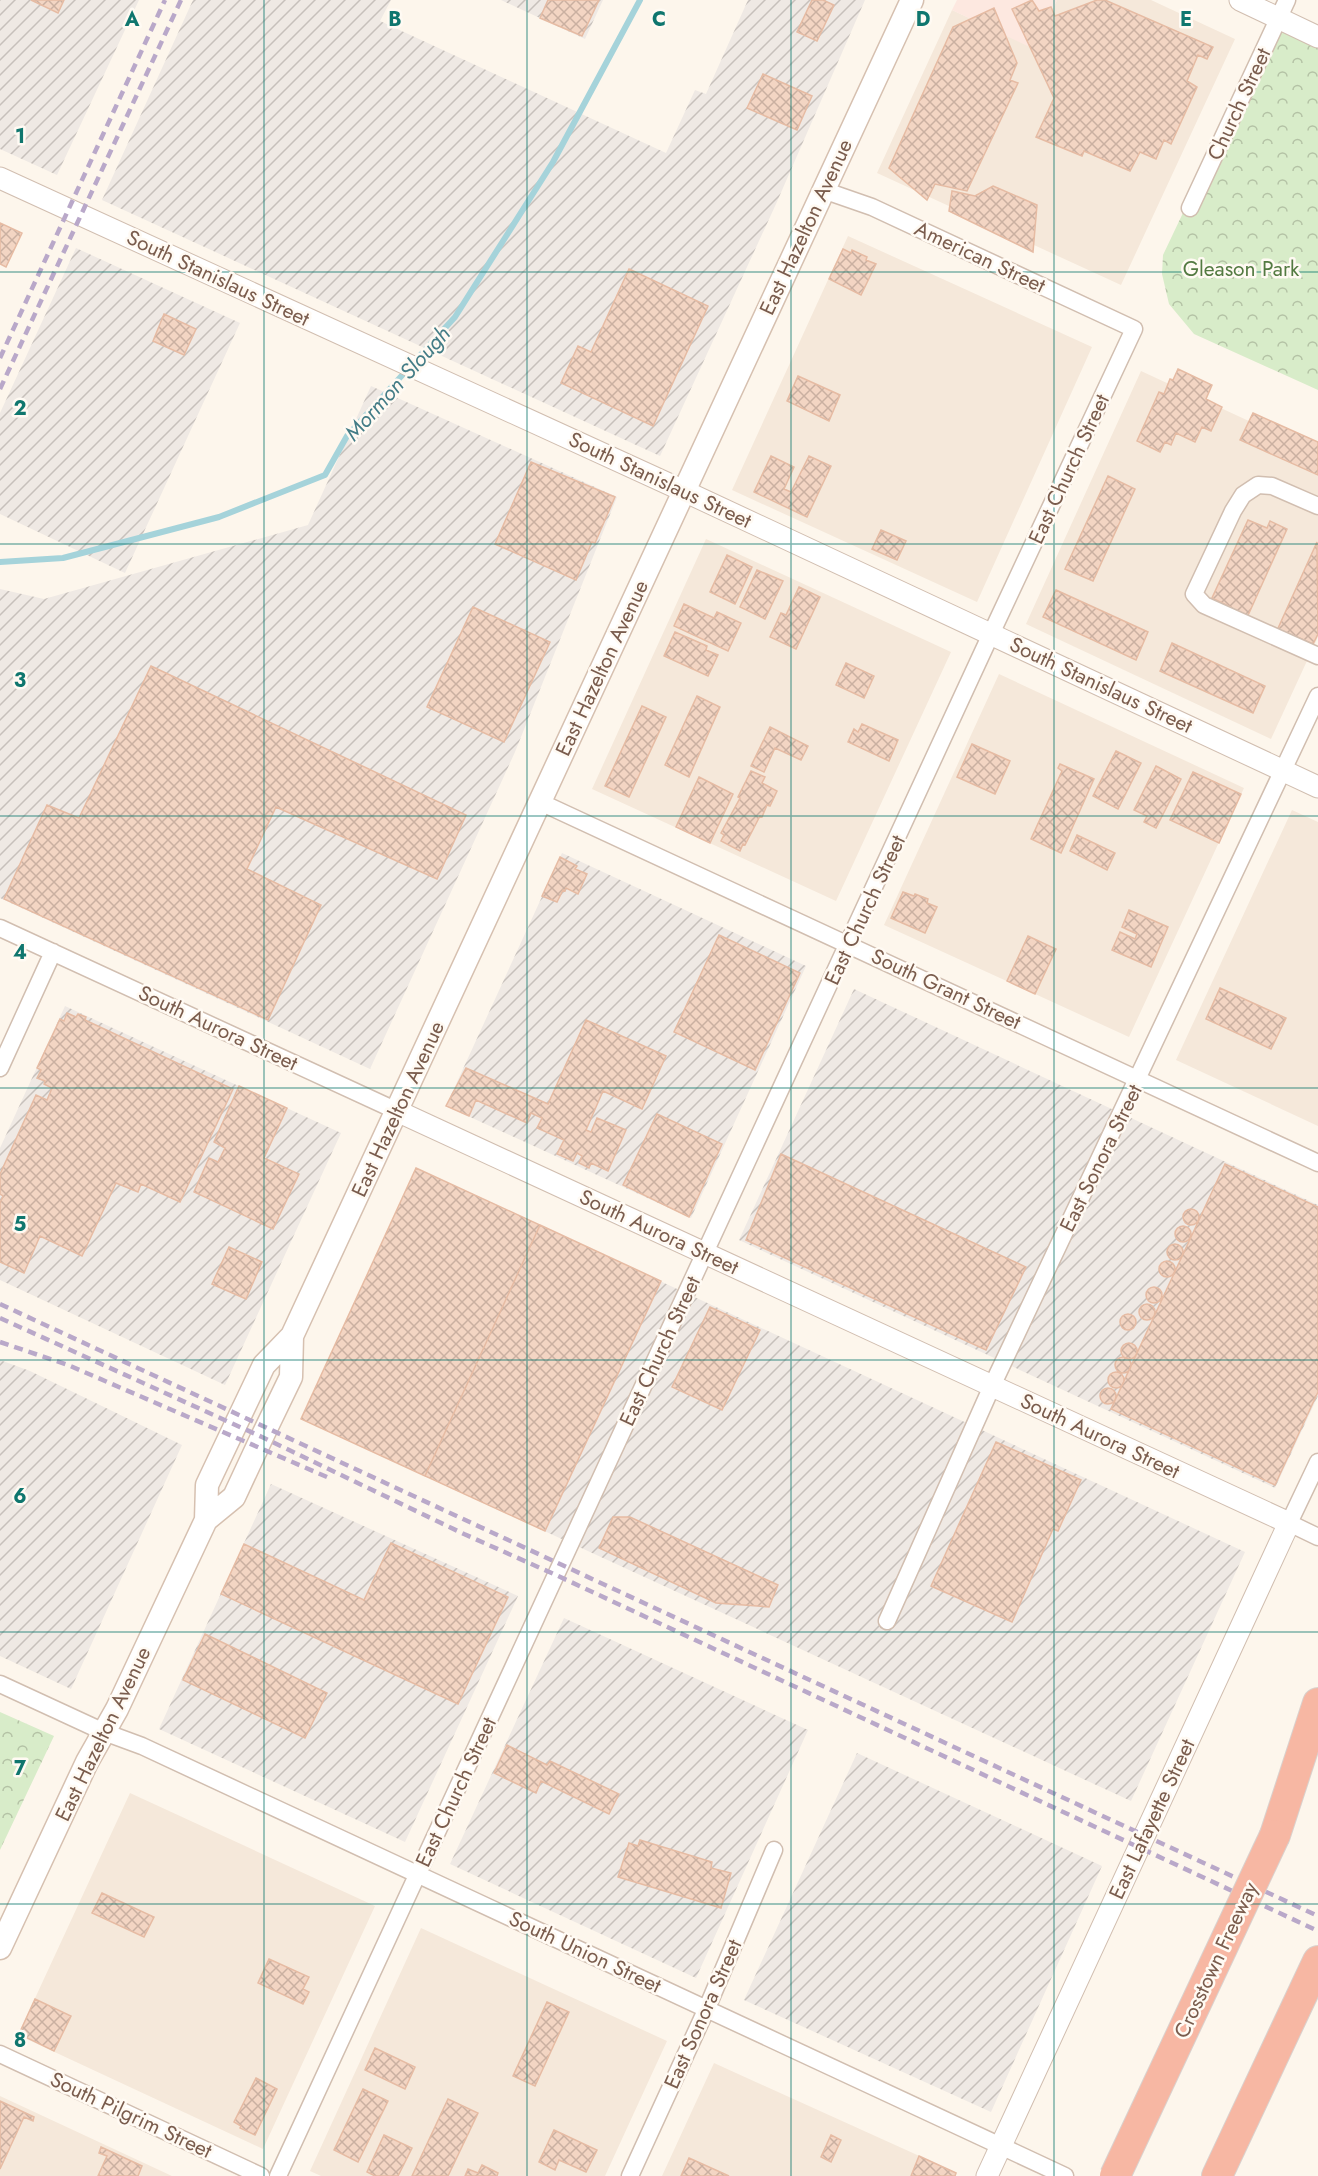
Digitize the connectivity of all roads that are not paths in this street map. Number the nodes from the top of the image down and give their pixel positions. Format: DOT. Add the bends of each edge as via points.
graph roads {
  1 [pos="912,0"];
  2 [pos="1240,0"];
  3 [pos="1283,9"];
  4 [pos="1318,37"];
  5 [pos="0,178"];
  6 [pos="823,190"];
  7 [pos="1190,208"];
  8 [pos="1134,329"];
  9 [pos="684,491"];
  10 [pos="1318,506"];
  11 [pos="991,634"];
  12 [pos="1318,656"];
  13 [pos="1318,696"];
  14 [pos="1282,771"];
  15 [pos="1318,787"];
  16 [pos="540,802"];
  17 [pos="0,928"];
  18 [pos="849,945"];
  19 [pos="53,952"];
  20 [pos="0,1068"];
  21 [pos="1139,1078"];
  22 [pos="397,1111"];
  23 [pos="1318,1163"];
  24 [pos="705,1254"];
  25 [pos="992,1386"];
  26 [pos="1318,1462"];
  27 [pos="1289,1523"];
  28 [pos="1318,1537"];
  29 [pos="887,1621"];
  30 [pos="0,1684"];
  31 [pos="1318,1703"];
  32 [pos="104,1732"];
  33 [pos="1318,1745"];
  34 [pos="1275,1835"];
  35 [pos="774,1850"];
  36 [pos="418,1874"];
  37 [pos="0,1948"];
  38 [pos="1318,1961"];
  39 [pos="707,2008"];
  40 [pos="0,2054"];
  41 [pos="1001,2147"];
  42 [pos="261,2176"];
  43 [pos="278,2176"];
  44 [pos="630,2176"];
  45 [pos="987,2176"];
  46 [pos="1065,2176"];
  47 [pos="1115,2176"];
  48 [pos="1217,2176"];
  1 -- 6 [label="main road, East Hazelton Avenue"];
  2 -- 3 [label="street"];
  3 -- 4 [label="street"];
  3 -- 7 [label="street, Church Street"];
  5 -- 9 [label="street, South Stanislaus Street"];
  6 -- 8 [label="street, American Street" via="872,207"];
  6 -- 9 [label="main road, East Hazelton Avenue"];
  8 -- 11 [label="street, East Church Street"];
  9 -- 11 [label="street, South Stanislaus Street"];
  9 -- 16 [label="main road, East Hazelton Avenue"];
  10 -- 12 [label="street" via="1272,486 1258,485 1243,495 1194,594 1204,605"];
  11 -- 14 [label="street, South Stanislaus Street"];
  11 -- 18 [label="street, East Church Street"];
  13 -- 14 [label="street, East Sonora Street"];
  14 -- 15 [label="street, South Stanislaus Street"];
  14 -- 21 [label="street, East Sonora Street"];
  16 -- 18 [label="street, South Grant Street"];
  16 -- 22 [label="main road, East Hazelton Avenue"];
  17 -- 19 [label="street, South Aurora Street"];
  18 -- 21 [label="street, South Grant Street"];
  18 -- 24 [label="street, East Church Street"];
  19 -- 20 [label="street"];
  19 -- 22 [label="street, South Aurora Street"];
  21 -- 23 [label="street, South Grant Street"];
  21 -- 25 [label="street, East Sonora Street"];
  22 -- 24 [label="street, South Aurora Street"];
  22 -- 32 [label="main road, East Hazelton Avenue" via="292,1336 291,1377 234,1497 206,1520"];
  24 -- 25 [label="street, South Aurora Street"];
  24 -- 36 [label="street, East Church Street"];
  25 -- 27 [label="street, South Aurora Street"];
  25 -- 29 [label="street, East Sonora Street"];
  26 -- 27 [label="street, East Lafayette Street"];
  27 -- 28 [label="street, South Aurora Street"];
  27 -- 41 [label="street, East Lafayette Street"];
  30 -- 32 [label="street, South Union Street"];
  31 -- 34 [label="highway"];
  32 -- 36 [label="street, South Union Street"];
  32 -- 37 [label="main road, East Hazelton Avenue"];
  33 -- 34 [label="highway, Crosstown Freeway"];
  34 -- 47 [label="highway, Crosstown Freeway, bridge"];
  35 -- 39 [label="street, East Sonora Street"];
  36 -- 39 [label="street, South Union Street"];
  36 -- 43 [label="street, East Church Street"];
  38 -- 48 [label="highway"];
  39 -- 41 [label="street, South Union Street"];
  39 -- 44 [label="street, East Sonora Street"];
  40 -- 42 [label="street, South Pilgrim Street"];
  41 -- 45 [label="street, East Lafayette Street"];
  41 -- 46 [label="street, South Union Street"];
}
